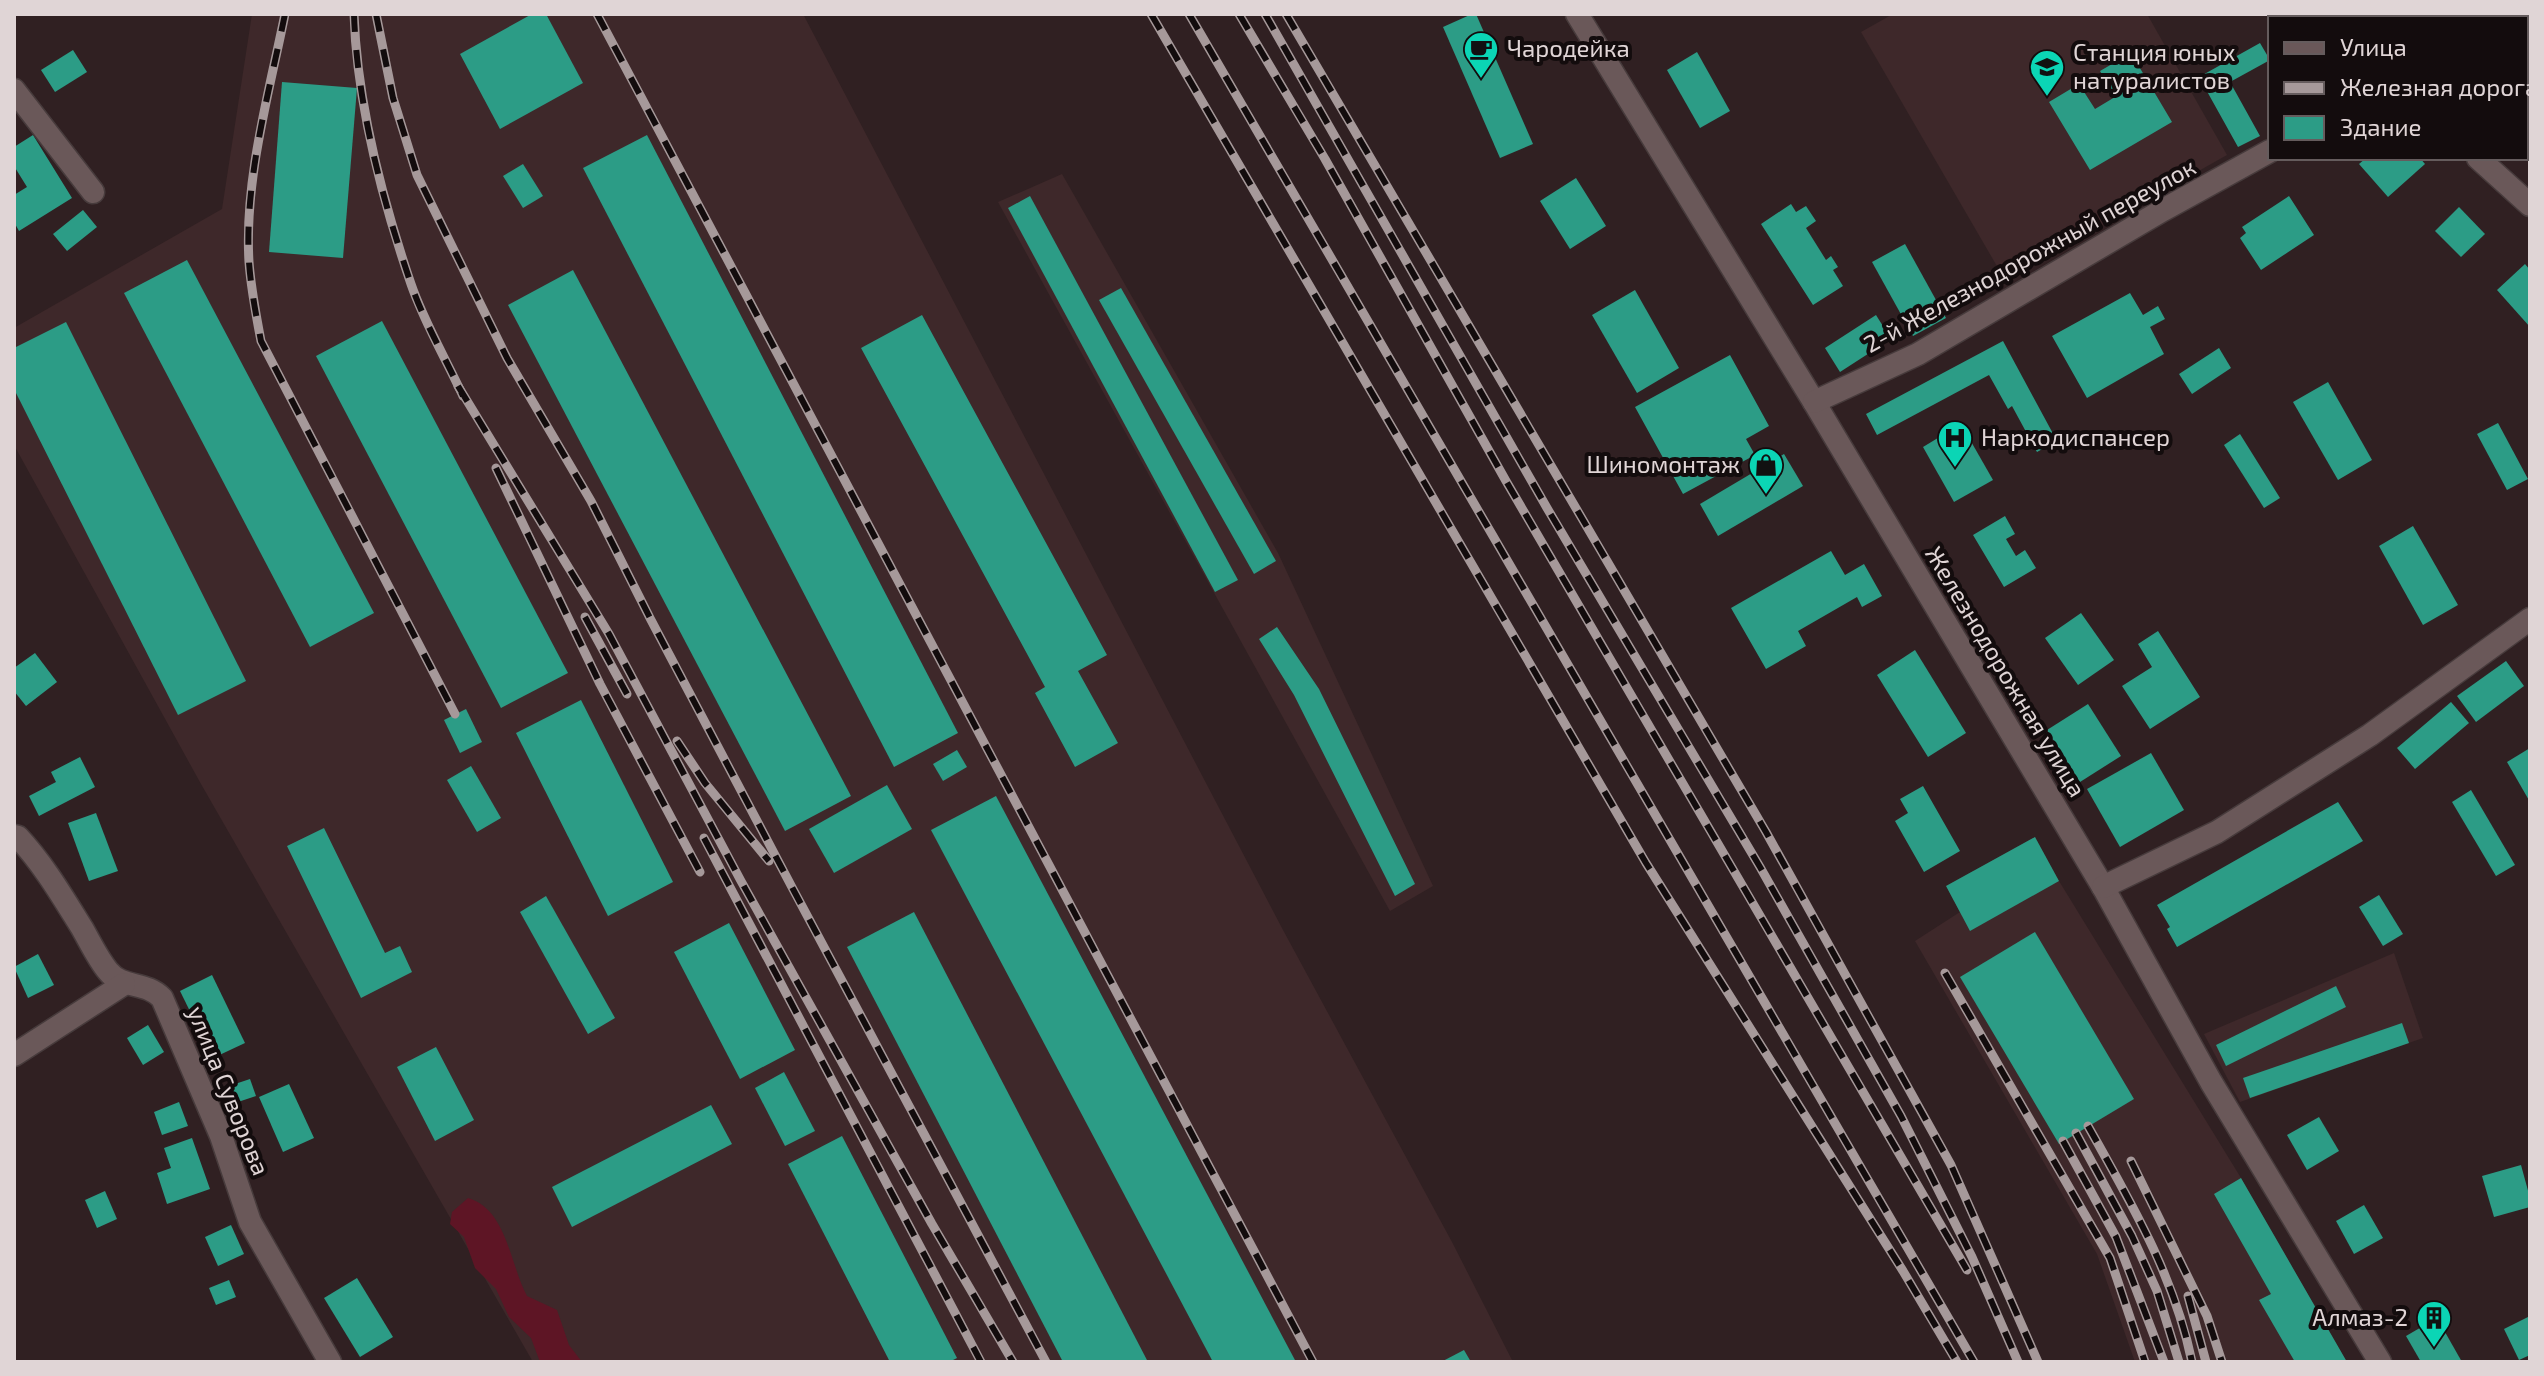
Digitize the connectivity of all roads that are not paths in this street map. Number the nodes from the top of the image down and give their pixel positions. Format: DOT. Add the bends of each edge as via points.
graph roads {
  1 [pos="1577,14"];
  2 [pos="14,90"];
  3 [pos="2268,152"];
  4 [pos="2480,160"];
  5 [pos="93,192"];
  6 [pos="2530,205"];
  7 [pos="1814,402"];
  8 [pos="2530,619"];
  9 [pos="14,836"];
  10 [pos="2103,887"];
  11 [pos="124,984"];
  12 [pos="14,1055"];
  13 [pos="330,1362"];
  14 [pos="2380,1362"];
  1 -- 7 [label="street, Железнодорожная улица"];
  2 -- 5 [label="street"];
  3 -- 7 [label="street, 2-й Железнодорожный переулок" via="1918,354"];
  4 -- 6 [label="street"];
  7 -- 10 [label="street, Железнодорожная улица"];
  8 -- 10 [label="street" via="2370,735 2217,832"];
  9 -- 11 [label="street, улица Суворова" via="41,862 107,971"];
  10 -- 14 [label="street, Железнодорожная улица" via="2211,1082"];
  11 -- 12 [label="street"];
  11 -- 13 [label="street, улица Суворова" via="143,986 162,998 221,1136 250,1222"];
}
